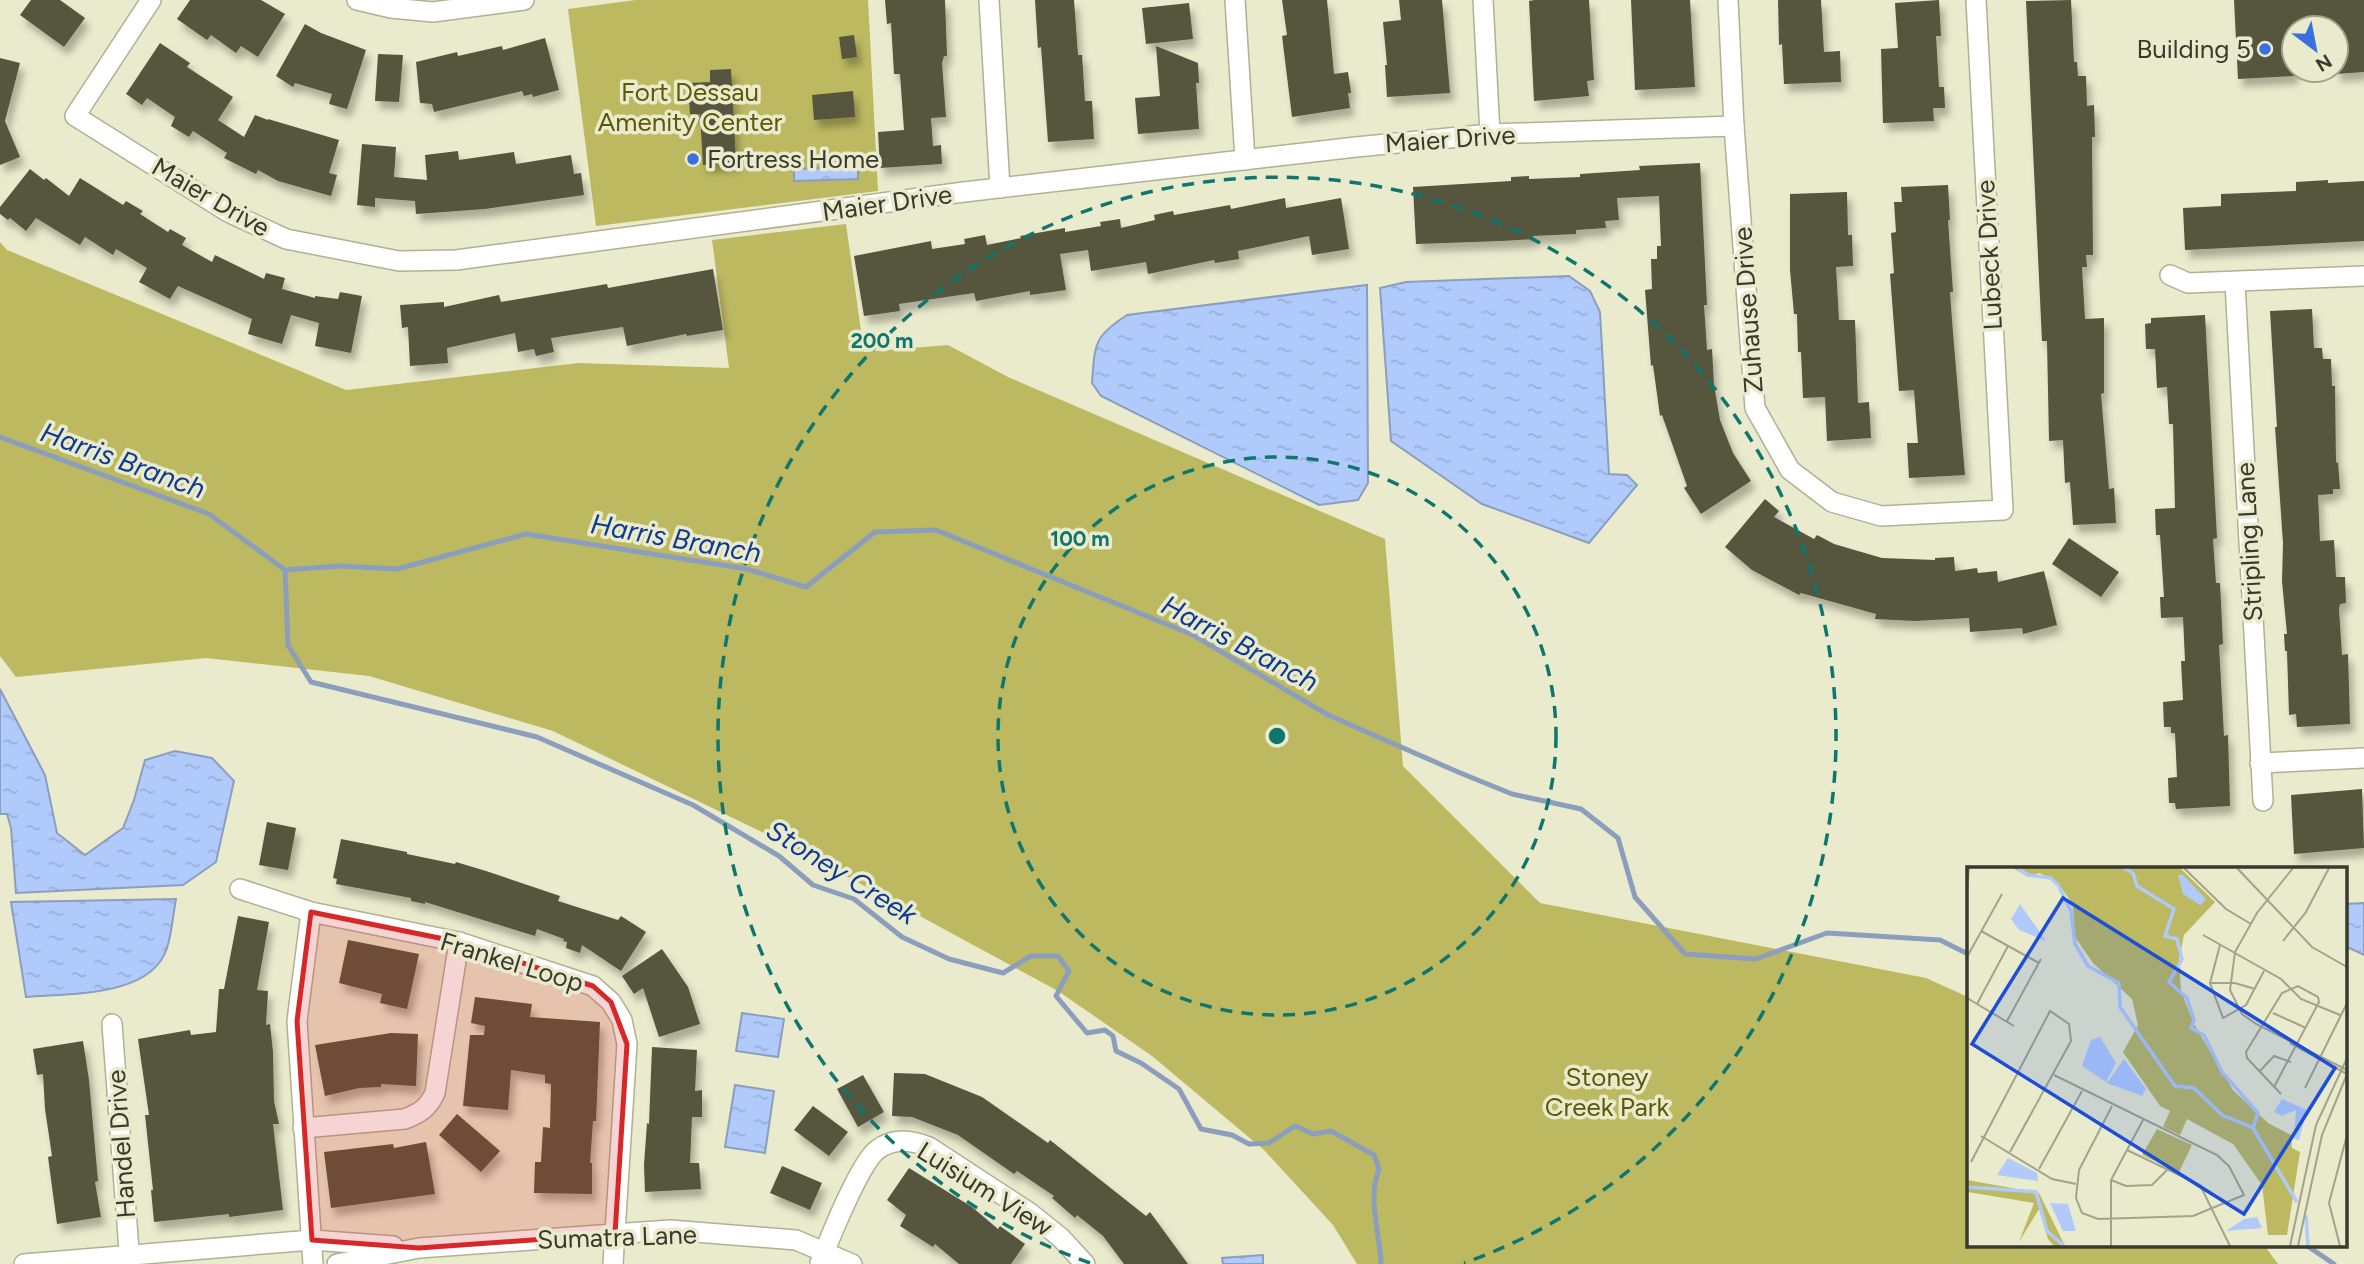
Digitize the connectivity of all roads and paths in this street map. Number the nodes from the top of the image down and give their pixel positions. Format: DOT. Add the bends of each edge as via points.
graph roads {
  1 [pos="151,0"];
  2 [pos="357,0"];
  3 [pos="524,0"];
  4 [pos="989,0"];
  5 [pos="1235,0"];
  6 [pos="1483,0"];
  7 [pos="1728,0"];
  8 [pos="1976,0"];
  9 [pos="1734,126"];
  10 [pos="1490,134"];
  11 [pos="1245,160"];
  12 [pos="1000,188"];
  13 [pos="2170,275"];
  14 [pos="2364,276"];
  15 [pos="2235,283"];
  16 [pos="2003,510"];
  17 [pos="2364,758"];
  18 [pos="2260,763"];
  19 [pos="2263,801"];
  20 [pos="240,889"];
  21 [pos="311,912"];
  22 [pos="459,942"];
  23 [pos="112,1024"];
  24 [pos="303,1128"];
  25 [pos="615,1234"];
  26 [pos="312,1240"];
  27 [pos="419,1248"];
  28 [pos="822,1258"];
  29 [pos="130,1260"];
  30 [pos="24,1264"];
  31 [pos="313,1264"];
  32 [pos="337,1264"];
  33 [pos="613,1264"];
  34 [pos="852,1264"];
  35 [pos="1085,1264"];
  1 -- 12 [label="street, Maier Drive" via="75,116 228,212 286,239 400,261 456,260"];
  2 -- 3 [label="street" via="433,12"];
  4 -- 12 [label="street"];
  5 -- 11 [label="street"];
  6 -- 10 [label="street"];
  7 -- 9 [label="street, Zuhause Drive"];
  8 -- 16 [label="street, Lubeck Drive"];
  9 -- 10 [label="street, Maier Drive"];
  9 -- 16 [label="street, Zuhause Drive" via="1755,408 1790,470 1832,502 1881,516"];
  10 -- 11 [label="street, Maier Drive"];
  11 -- 12 [label="street, Maier Drive"];
  13 -- 15 [label="street" via="2188,283"];
  14 -- 15 [label="street"];
  15 -- 18 [label="street, Stripling Lane"];
  17 -- 18 [label="street"];
  18 -- 19 [label="street, Stripling Lane"];
  20 -- 21 [label="street, Frankel Loop"];
  21 -- 22 [label="street, Frankel Loop"];
  21 -- 24 [label="street" via="297,1021"];
  22 -- 24 [label="street" via="435,1093 429,1105 405,1119"];
  22 -- 25 [label="street, Frankel Loop" via="593,986 622,1020 627,1044"];
  23 -- 29 [label="street, Handel Drive"];
  24 -- 26 [label="street"];
  25 -- 27 [label="street, Sumatra Lane"];
  25 -- 28 [label="street, Sumatra Lane" via="670,1230 796,1240"];
  25 -- 33 [label="street, Frankel Loop"];
  26 -- 27 [label="street, Sumatra Lane"];
  26 -- 29 [label="street, Sumatra Lane"];
  26 -- 31 [label="street"];
  27 -- 32 [label="street, Sumatra Lane"];
  28 -- 34 [label="street, Sumatra Lane"];
  28 -- 35 [label="street, Luisium View" via="863,1165 877,1149 895,1141 914,1141 1030,1213"];
  29 -- 30 [label="street, Sumatra Lane"];
}
